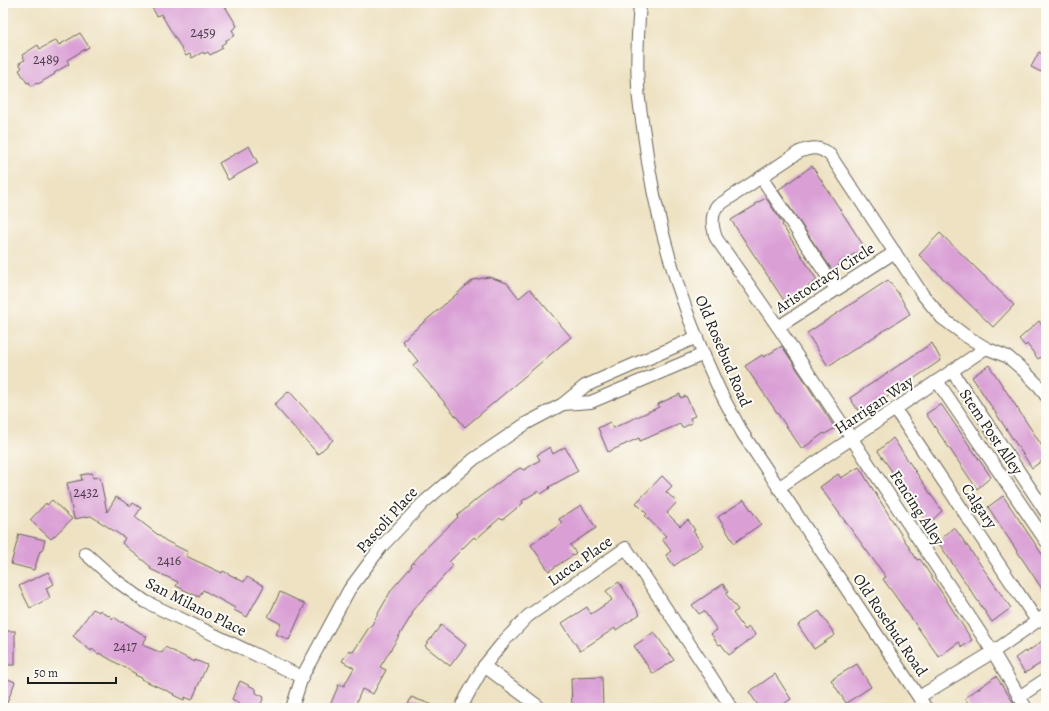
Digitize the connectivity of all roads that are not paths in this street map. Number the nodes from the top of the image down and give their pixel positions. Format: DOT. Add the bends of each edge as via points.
graph roads {
  1 [pos="640,3"];
  2 [pos="761,177"];
  3 [pos="895,252"];
  4 [pos="836,289"];
  5 [pos="778,327"];
  6 [pos="697,337"];
  7 [pos="986,348"];
  8 [pos="704,354"];
  9 [pos="952,371"];
  10 [pos="937,381"];
  11 [pos="1046,396"];
  12 [pos="564,404"];
  13 [pos="895,410"];
  14 [pos="852,438"];
  15 [pos="778,488"];
  16 [pos="1046,512"];
  17 [pos="1046,541"];
  18 [pos="85,553"];
  19 [pos="1041,618"];
  20 [pos="993,652"];
  21 [pos="484,666"];
  22 [pos="302,677"];
  23 [pos="1046,679"];
  24 [pos="919,697"];
  25 [pos="1019,697"];
  26 [pos="538,706"];
  27 [pos="292,708"];
  28 [pos="461,708"];
  29 [pos="732,708"];
  30 [pos="926,708"];
  31 [pos="1026,708"];
  1 -- 6 [label="street, Old Rosebud Road" via="638,86 646,159 658,218"];
  2 -- 3 [label="street, Aristocracy Circle" via="808,148 824,150 830,155"];
  2 -- 4 [label="street"];
  2 -- 5 [label="street, Aristocracy Circle" via="716,207 712,226 716,238"];
  3 -- 4 [label="street, Aristocracy Circle"];
  3 -- 7 [label="street, Aristocracy Circle" via="923,295 942,318"];
  4 -- 5 [label="street, Aristocracy Circle"];
  5 -- 14 [label="street, Fencing Alley"];
  6 -- 8 [label="street, Old Rosebud Road"];
  6 -- 12 [label="street, Pascoli Place" via="585,386"];
  7 -- 9 [label="street, Harrigan Way"];
  7 -- 11 [label="street, Aristocracy Circle" via="1008,357"];
  8 -- 12 [label="street, Pascoli Place" via="591,402"];
  8 -- 15 [label="street, Old Rosebud Road" via="719,390"];
  9 -- 10 [label="street, Harrigan Way"];
  9 -- 16 [label="street, Stem Post Alley"];
  10 -- 13 [label="street, Harrigan Way"];
  10 -- 17 [label="street, Stem Post Alley"];
  12 -- 22 [label="street, Pascoli Place" via="527,423 474,459 423,503 381,547 349,590"];
  13 -- 14 [label="street, Harrigan Way"];
  13 -- 19 [label="street, Calgary"];
  14 -- 15 [label="street, Harrigan Way"];
  14 -- 20 [label="street, Fencing Alley"];
  15 -- 24 [label="street, Old Rosebud Road"];
  18 -- 22 [label="street, San Milano Place" via="114,579 146,602"];
  19 -- 20 [label="street"];
  20 -- 24 [label="street"];
  20 -- 25 [label="street, Fencing Alley"];
  21 -- 26 [label="street"];
  21 -- 28 [label="street, Lucca Place"];
  21 -- 29 [label="street, Lucca Place" via="528,616 626,548"];
  22 -- 27 [label="street, Pascoli Place"];
  23 -- 25 [label="street"];
  24 -- 30 [label="street, Old Rosebud Road"];
  25 -- 31 [label="street, Fencing Alley"];
}
